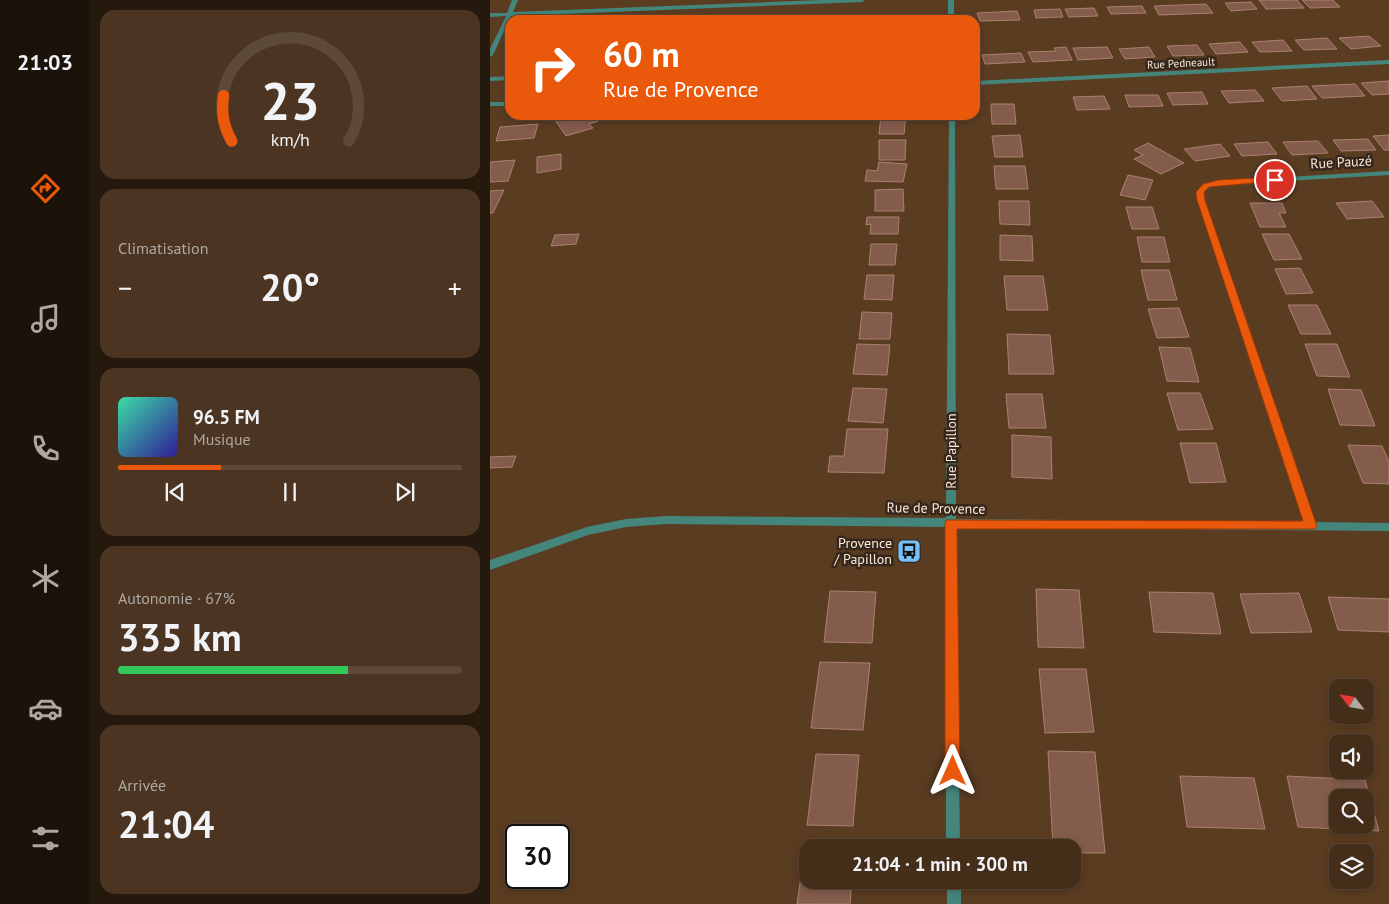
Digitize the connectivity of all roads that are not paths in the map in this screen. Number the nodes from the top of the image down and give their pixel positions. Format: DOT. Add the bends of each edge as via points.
graph roads {
  1 [pos="515,0"];
  2 [pos="862,0"];
  3 [pos="951,0"];
  4 [pos="509,14"];
  5 [pos="490,15"];
  6 [pos="951,15"];
  7 [pos="505,24"];
  8 [pos="490,55"];
  9 [pos="1389,62"];
  10 [pos="505,78"];
  11 [pos="490,79"];
  12 [pos="980,83"];
  13 [pos="490,104"];
  14 [pos="505,104"];
  15 [pos="952,120"];
  16 [pos="1389,173"];
  17 [pos="951,524"];
  18 [pos="1311,526"];
  19 [pos="1389,527"];
  20 [pos="490,565"];
  21 [pos="953,839"];
  22 [pos="954,889"];
  23 [pos="954,904"];
  1 -- 4 [label="street"];
  2 -- 4 [label="street"];
  3 -- 6 [label="street"];
  4 -- 5 [label="street"];
  7 -- 8 [label="street"];
  9 -- 12 [label="street, Rue Pedneault"];
  10 -- 11 [label="street"];
  13 -- 14 [label="street"];
  15 -- 17 [label="street, Rue Papillon"];
  16 -- 18 [label="street, Rue Pauzé" via="1218,183 1206,186 1200,192"];
  17 -- 18 [label="street, Rue de Provence"];
  17 -- 20 [label="street, Rue de Provence" via="666,520 626,523 587,530"];
  17 -- 21 [label="street, Rue Papillon"];
  18 -- 19 [label="street, Rue de Provence"];
  22 -- 23 [label="street"];
}
